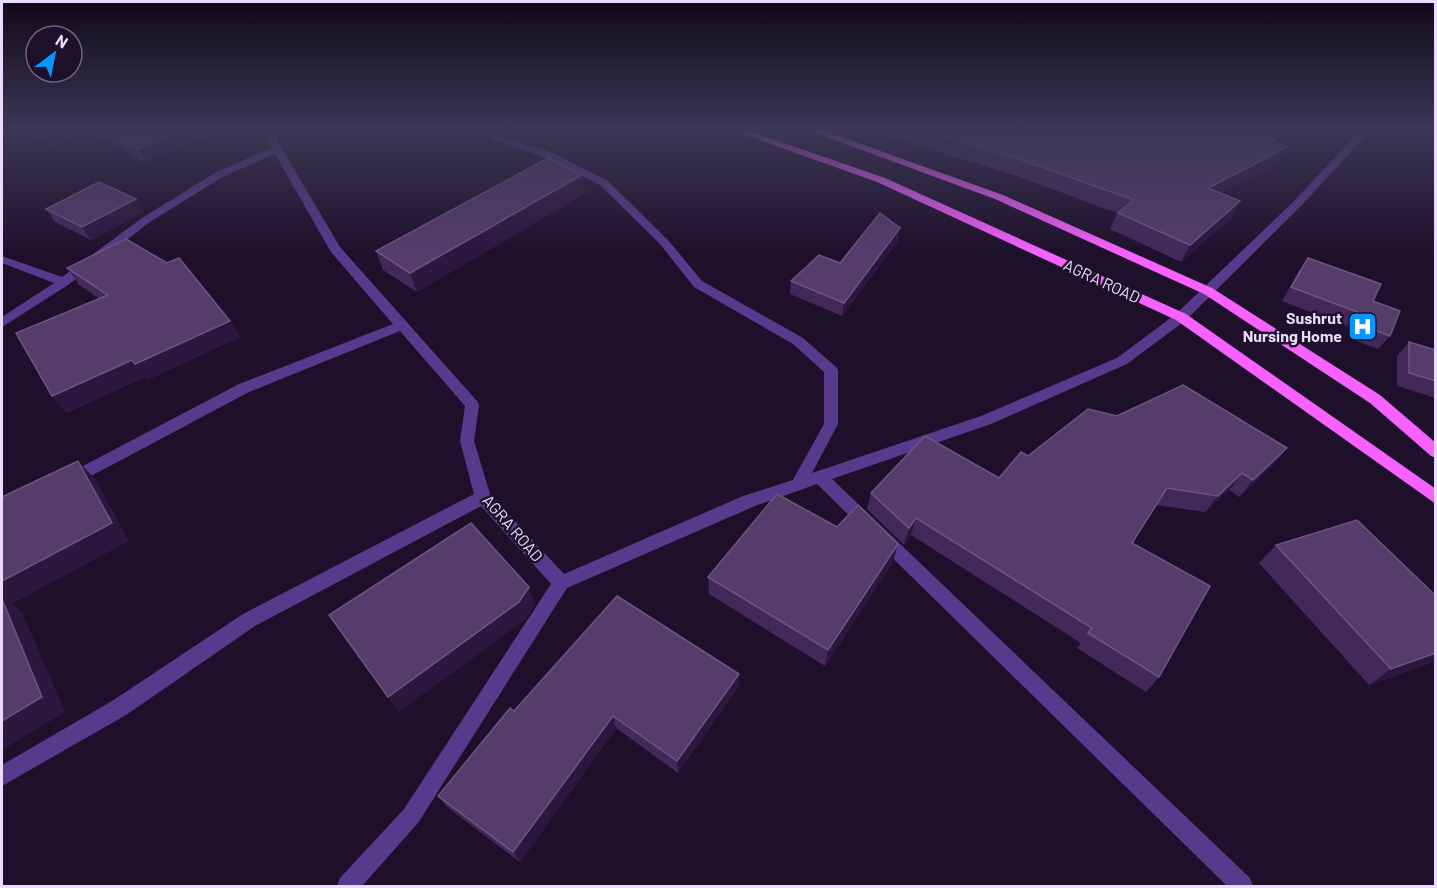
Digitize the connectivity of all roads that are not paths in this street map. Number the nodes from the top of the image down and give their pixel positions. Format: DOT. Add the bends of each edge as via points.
graph roads {
  1 [pos="228,170"];
  2 [pos="290,170"];
  3 [pos="579,170"];
  4 [pos="853,170"];
  5 [pos="925,170"];
  6 [pos="1328,170"];
  7 [pos="2,259"];
  8 [pos="68,279"];
  9 [pos="1208,291"];
  10 [pos="1181,317"];
  11 [pos="2,323"];
  12 [pos="402,325"];
  13 [pos="1436,452"];
  14 [pos="820,477"];
  15 [pos="60,485"];
  16 [pos="798,485"];
  17 [pos="483,497"];
  18 [pos="1436,498"];
  19 [pos="561,583"];
  20 [pos="2,776"];
  21 [pos="348,886"];
  22 [pos="1242,886"];
  1 -- 8 [label="street" via="156,214"];
  2 -- 12 [label="street, AGRA ROAD" via="335,249"];
  3 -- 16 [label="street" via="604,183 664,242 698,284 798,341 831,370 831,424"];
  4 -- 10 [label="main road, AGRA ROAD"];
  5 -- 9 [label="main road, AGRA ROAD" via="999,197"];
  6 -- 9 [label="street"];
  7 -- 8 [label="street"];
  8 -- 11 [label="street"];
  9 -- 10 [label="street"];
  9 -- 13 [label="main road, AGRA ROAD" via="1375,399"];
  10 -- 14 [label="street" via="1112,366 986,420"];
  10 -- 18 [label="main road, AGRA ROAD"];
  12 -- 15 [label="street" via="244,388"];
  12 -- 17 [label="street, AGRA ROAD" via="472,405 467,441"];
  14 -- 16 [label="street"];
  14 -- 22 [label="street"];
  16 -- 19 [label="street" via="749,501"];
  17 -- 19 [label="street, AGRA ROAD"];
  17 -- 20 [label="street" via="249,620 119,708"];
  19 -- 21 [label="street" via="411,816"];
}
